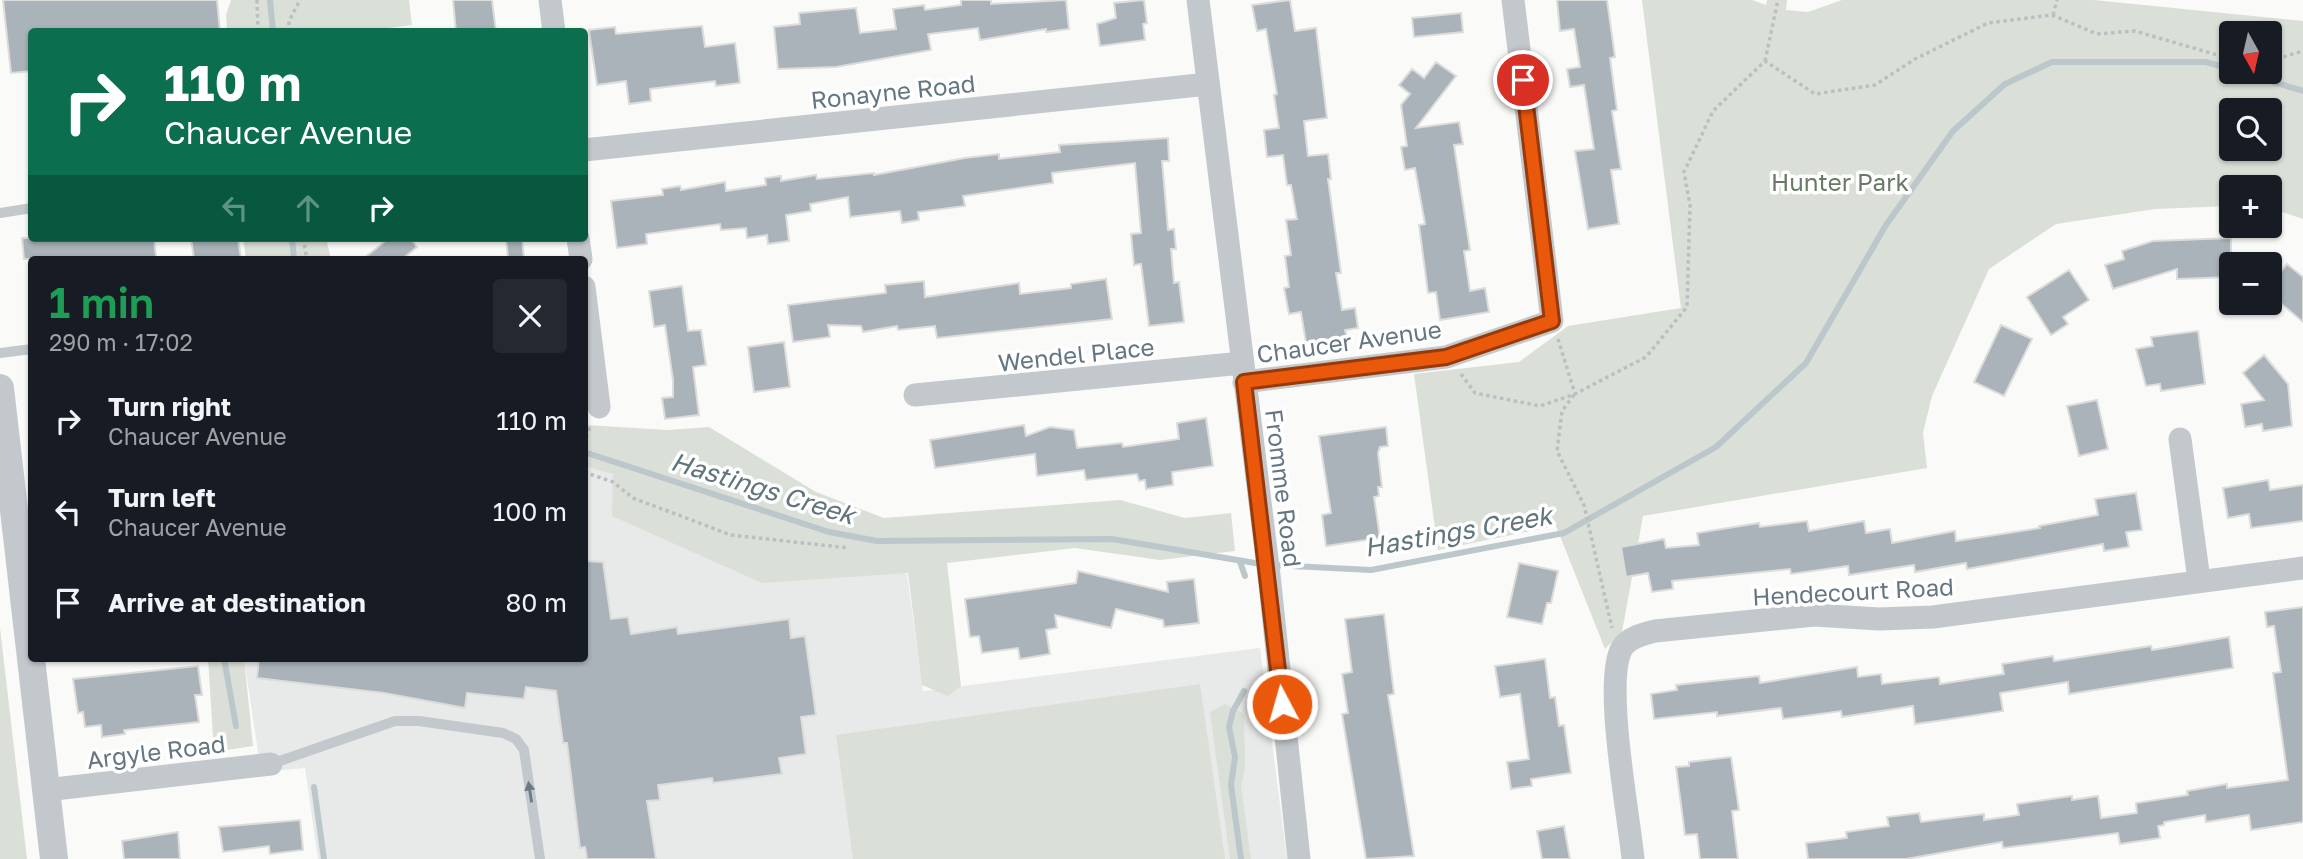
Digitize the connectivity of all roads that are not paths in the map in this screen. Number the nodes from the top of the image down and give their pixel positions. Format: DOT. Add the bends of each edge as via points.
graph roads {
  1 [pos="550,0"];
  2 [pos="1198,0"];
  3 [pos="1513,0"];
  4 [pos="554,28"];
  5 [pos="1208,84"];
  6 [pos="588,150"];
  7 [pos="28,208"];
  8 [pos="0,212"];
  9 [pos="588,319"];
  10 [pos="28,350"];
  11 [pos="0,353"];
  12 [pos="1243,372"];
  13 [pos="0,388"];
  14 [pos="915,396"];
  15 [pos="599,407"];
  16 [pos="2180,439"];
  17 [pos="2303,568"];
  18 [pos="2199,580"];
  19 [pos="28,633"];
  20 [pos="31,662"];
  21 [pos="271,764"];
  22 [pos="46,790"];
  23 [pos="54,859"];
  24 [pos="540,859"];
  25 [pos="1298,859"];
  26 [pos="1633,859"];
  1 -- 4 [label="street"];
  2 -- 5 [label="street, Fromme Road"];
  3 -- 12 [label="street, Chaucer Avenue" via="1552,321 1446,357"];
  5 -- 6 [label="street, Ronayne Road"];
  5 -- 12 [label="street, Fromme Road"];
  7 -- 8 [label="lane"];
  9 -- 15 [label="street"];
  10 -- 11 [label="lane"];
  12 -- 14 [label="street, Wendel Place"];
  12 -- 25 [label="street, Fromme Road"];
  13 -- 19 [label="street"];
  16 -- 18 [label="street"];
  17 -- 18 [label="street, Hendecourt Road"];
  18 -- 26 [label="street, Hendecourt Road" via="1933,617 1814,615 1655,631 1630,641 1623,646 1615,668 1615,696"];
  20 -- 22 [label="street"];
  21 -- 22 [label="street, Argyle Road"];
  24 -- 21 [label="lane, one-way" via="524,750 503,733 395,721"];
  22 -- 23 [label="street"];
}
